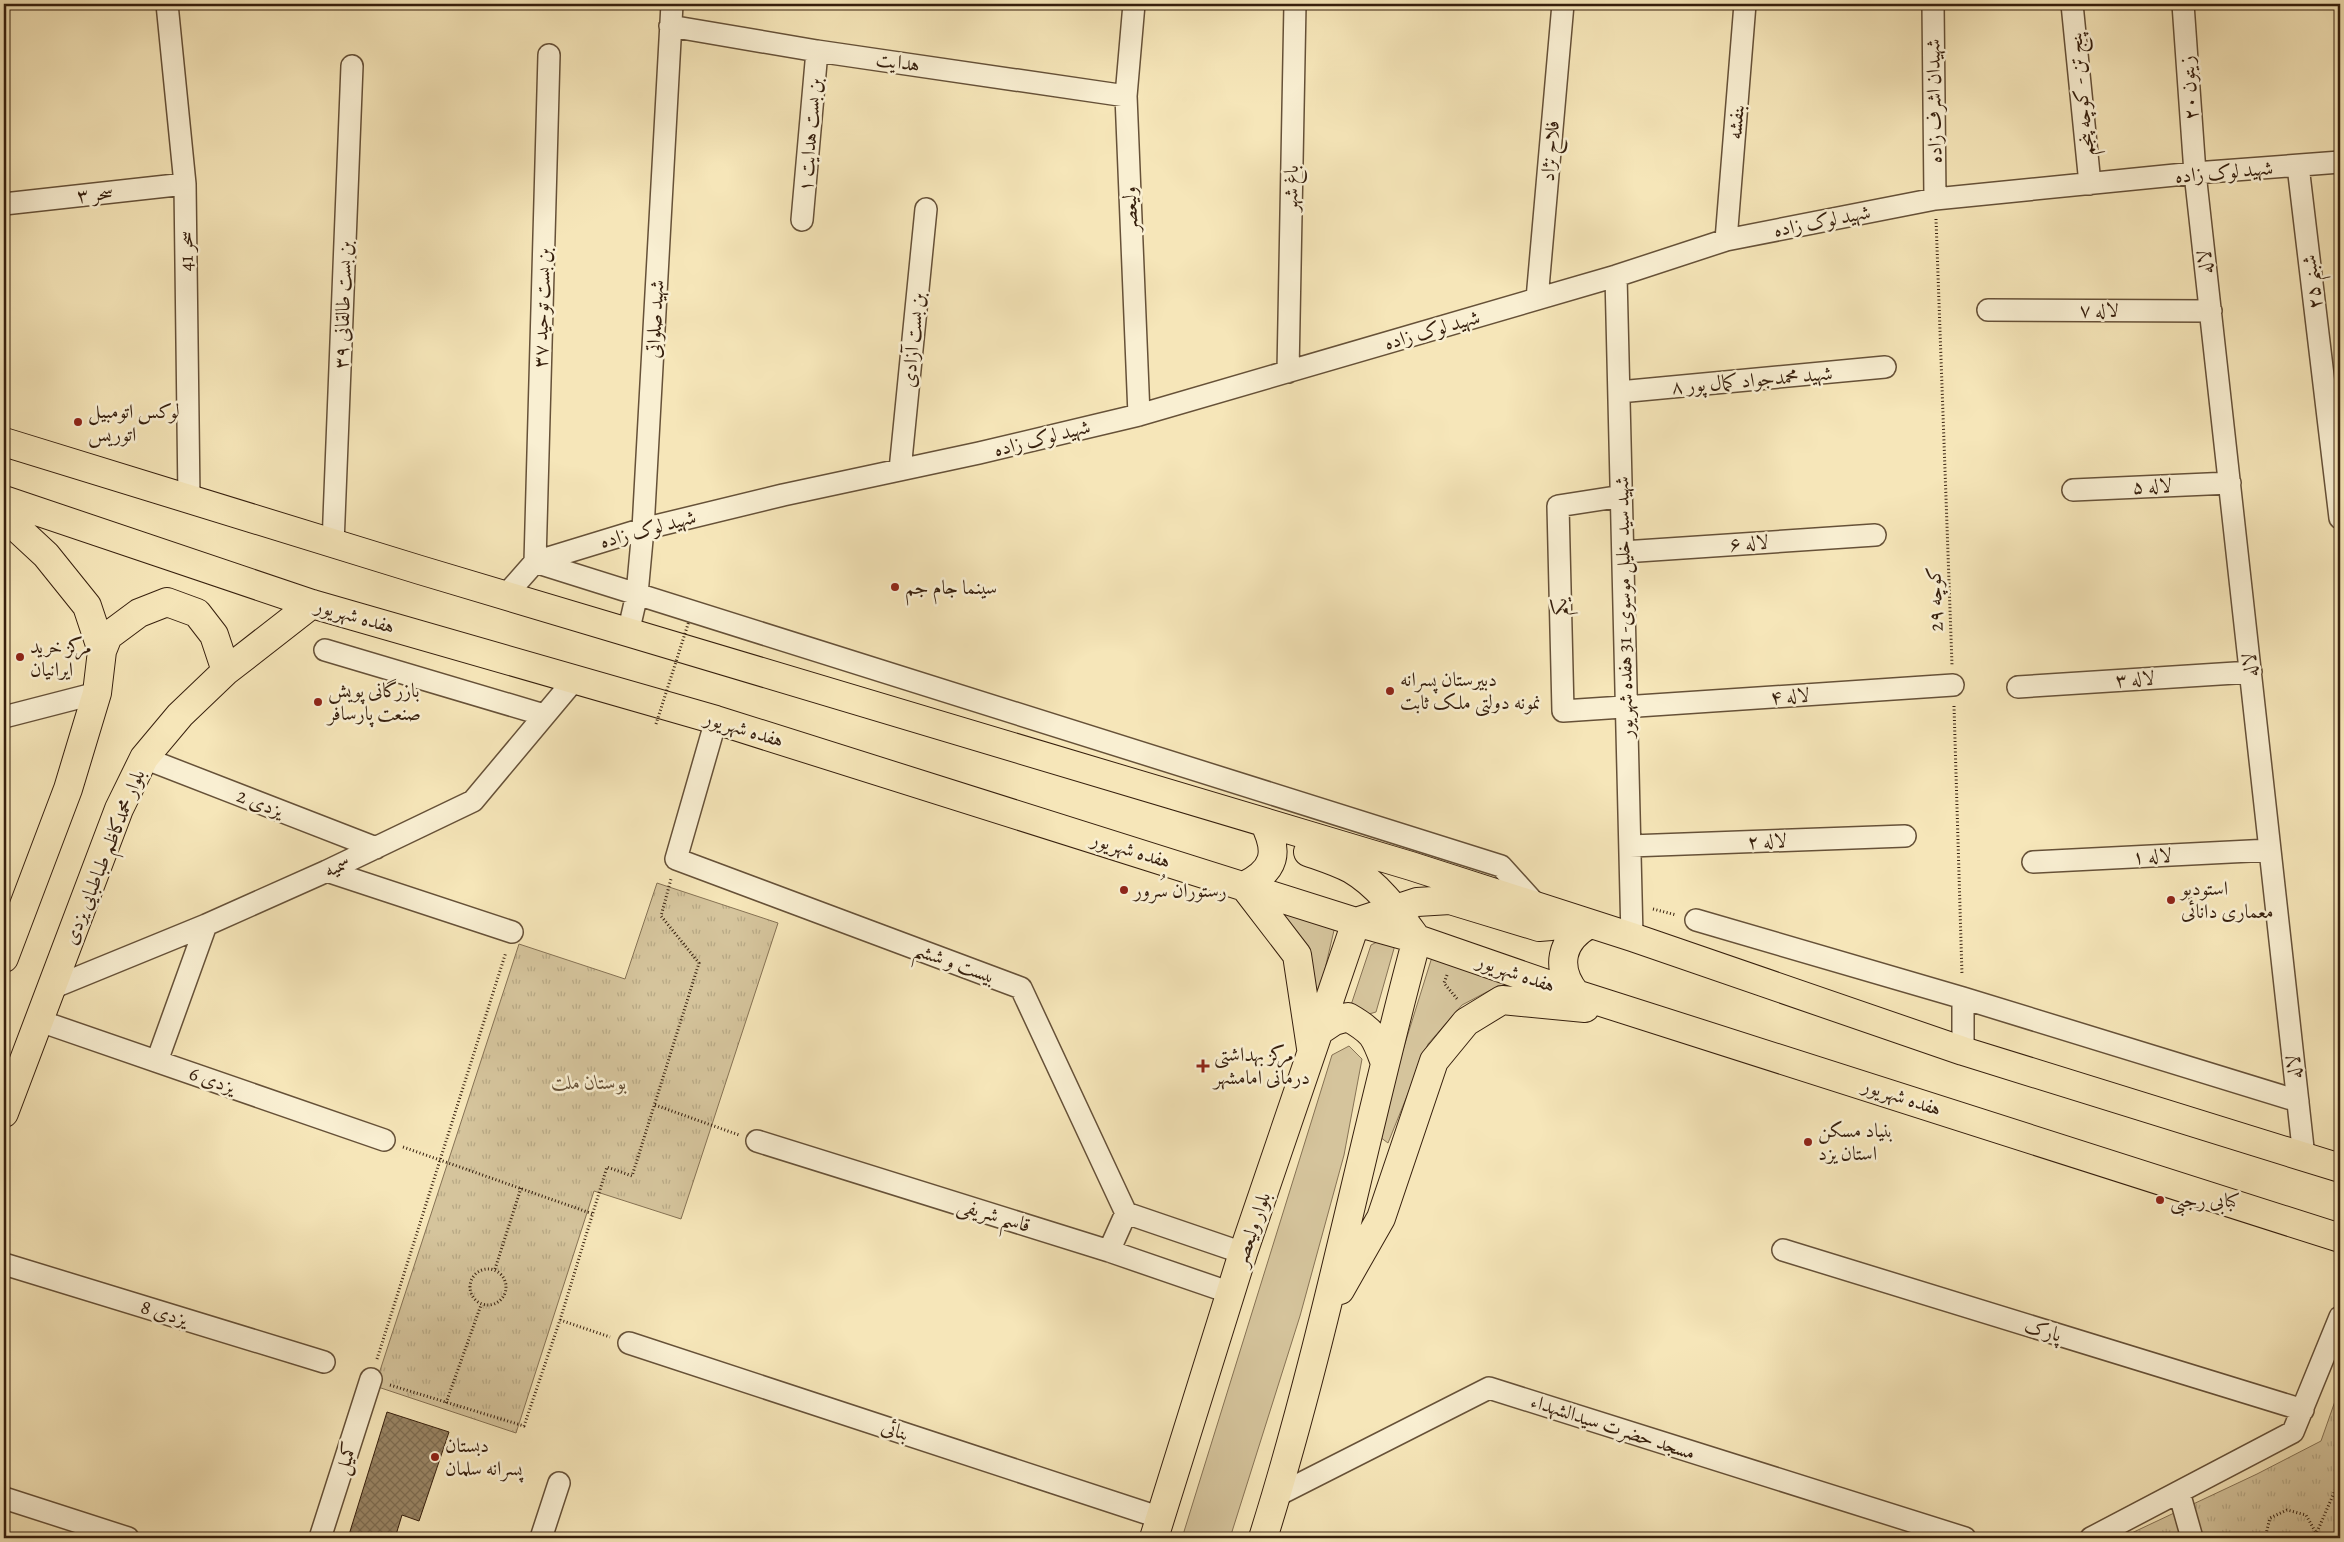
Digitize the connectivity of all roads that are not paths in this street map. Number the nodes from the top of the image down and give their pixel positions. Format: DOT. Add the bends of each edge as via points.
graph roads {
  1 [pos="167,4"];
  2 [pos="672,4"];
  3 [pos="1134,4"];
  4 [pos="1294,4"];
  5 [pos="1563,4"];
  6 [pos="1745,4"];
  7 [pos="1933,4"];
  8 [pos="2072,4"];
  9 [pos="2183,4"];
  10 [pos="670,26"];
  11 [pos="817,51"];
  12 [pos="549,55"];
  13 [pos="352,66"];
  14 [pos="1126,96"];
  15 [pos="2340,162"];
  16 [pos="2298,166"];
  17 [pos="2195,173"];
  18 [pos="185,184"];
  19 [pos="2090,184"];
  20 [pos="1935,198"];
  21 [pos="4,204"];
  22 [pos="926,209"];
  23 [pos="802,220"];
  24 [pos="1726,240"];
  25 [pos="1616,276"];
  26 [pos="1537,299"];
  27 [pos="1988,310"];
  28 [pos="2211,311"];
  29 [pos="1885,367"];
  30 [pos="1288,372"];
  31 [pos="1619,392"];
  32 [pos="1139,415"];
  33 [pos="4,442"];
  34 [pos="900,470"];
  35 [pos="2230,483"];
  36 [pos="2073,490"];
  37 [pos="1622,496"];
  38 [pos="189,499"];
  39 [pos="4,500"];
  40 [pos="4,516"];
  41 [pos="2340,518"];
  42 [pos="643,529"];
  43 [pos="1875,535"];
  44 [pos="333,544"];
  45 [pos="1623,552"];
  46 [pos="536,562"];
  47 [pos="637,594"];
  48 [pos="504,596"];
  49 [pos="312,604"];
  50 [pos="628,632"];
  51 [pos="325,650"];
  52 [pos="102,651"];
  53 [pos="226,672"];
  54 [pos="2251,672"];
  55 [pos="575,679"];
  56 [pos="1953,685"];
  57 [pos="2018,686"];
  58 [pos="97,693"];
  59 [pos="1626,707"];
  60 [pos="4,716"];
  61 [pos="544,716"];
  62 [pos="716,720"];
  63 [pos="144,758"];
  64 [pos="1200,770"];
  65 [pos="1192,800"];
  66 [pos="1264,822"];
  67 [pos="1905,836"];
  68 [pos="1630,846"];
  69 [pos="376,848"];
  70 [pos="2270,850"];
  71 [pos="2033,862"];
  72 [pos="327,871"];
  73 [pos="1244,886"];
  74 [pos="1394,908"];
  75 [pos="1540,908"];
  76 [pos="1696,920"];
  77 [pos="1356,922"];
  78 [pos="1590,924"];
  79 [pos="206,925"];
  80 [pos="512,932"];
  81 [pos="1632,937"];
  82 [pos="1417,939"];
  83 [pos="4,958"];
  84 [pos="52,988"];
  85 [pos="1576,994"];
  86 [pos="1963,998"];
  87 [pos="1638,1012"];
  88 [pos="40,1021"];
  89 [pos="1316,1043"];
  90 [pos="1963,1051"];
  91 [pos="157,1061"];
  92 [pos="1385,1063"];
  93 [pos="2298,1101"];
  94 [pos="4,1114"];
  95 [pos="384,1140"];
  96 [pos="757,1141"];
  97 [pos="2304,1157"];
  98 [pos="2340,1168"];
  99 [pos="1126,1213"];
  100 [pos="2340,1238"];
  101 [pos="1783,1250"];
  102 [pos="1109,1251"];
  103 [pos="1243,1253"];
  104 [pos="4,1264"];
  105 [pos="1231,1293"];
  106 [pos="2340,1316"];
  107 [pos="1324,1320"];
  108 [pos="629,1343"];
  109 [pos="324,1362"];
  110 [pos="371,1379"];
  111 [pos="2302,1410"];
  112 [pos="559,1483"];
  113 [pos="2179,1492"];
  114 [pos="1276,1496"];
  115 [pos="4,1498"];
  116 [pos="1157,1528"];
  117 [pos="1931,1533"];
  118 [pos="2094,1537"];
  119 [pos="128,1538"];
  120 [pos="320,1538"];
  121 [pos="540,1538"];
  122 [pos="1263,1538"];
  123 [pos="1965,1538"];
  124 [pos="2192,1538"];
  1 -- 18 [label="street, سحر 41"];
  2 -- 10 [label="street, شهید صلواتی"];
  3 -- 14 [label="street, ولیعصر"];
  4 -- 30 [label="street, باغ شهر"];
  5 -- 26 [label="street, فلاح نژاد"];
  6 -- 24 [label="street, بنفشه"];
  7 -- 20 [label="street, شهیدان اشرف زاده"];
  8 -- 19 [label="street, پنج تن - کوچه پنجم"];
  9 -- 17 [label="street, زیتون ۲۰"];
  10 -- 11 [label="street, هدایت"];
  10 -- 42 [label="street, شهید صلواتی"];
  11 -- 14 [label="street, هدایت"];
  11 -- 23 [label="street, بن بست هدایت ۱"];
  12 -- 46 [label="street, بن بست توحید ۳۷"];
  13 -- 44 [label="street, بن‌ بست طالقانی ۳۹"];
  14 -- 32 [label="street, ولیعصر"];
  15 -- 16 [label="street, شهید لوک زاده"];
  16 -- 17 [label="street, شهید لوک زاده"];
  16 -- 41 [label="street, شبنم ۲۵"];
  17 -- 19 [label="street, شهید لوک زاده"];
  17 -- 28 [label="street, لاله"];
  18 -- 21 [label="street, سحر ۳"];
  18 -- 38 [label="street, سحر 41"];
  19 -- 20 [label="street, شهید لوک زاده"];
  20 -- 24 [label="street, شهید لوک زاده"];
  22 -- 34 [label="street, بن بست آزادی"];
  24 -- 25 [label="street, شهید لوک زاده"];
  25 -- 26 [label="street, شهید لوک زاده"];
  25 -- 31 [label="street, شهید سید خلیل موسوی- 31 هفده شهریور"];
  26 -- 30 [label="street, شهید لوک زاده"];
  27 -- 28 [label="street, لاله ۷"];
  28 -- 35 [label="street, لاله"];
  29 -- 31 [label="street, شهید محمدجواد کمال پور ۸"];
  30 -- 32 [label="street, شهید لوک زاده"];
  31 -- 37 [label="street, شهید سید خلیل موسوی- 31 هفده شهریور"];
  32 -- 34 [label="street, شهید لوک زاده"];
  33 -- 38 [label="main road"];
  34 -- 42 [label="street, شهید لوک زاده"];
  35 -- 36 [label="street, لاله ۵"];
  35 -- 54 [label="street, لاله"];
  37 -- 45 [label="street, شهید سید خلیل موسوی- 31 هفده شهریور"];
  37 -- 59 [label="street, یکم" via="1558,506 1564,711"];
  38 -- 44 [label="main road"];
  39 -- 49 [label="main road, هفده شهریور"];
  40 -- 52 [label="main road" via="46,555 86,606"];
  42 -- 46 [label="street, شهید لوک زاده"];
  42 -- 47 [label="street, شهید صلواتی"];
  43 -- 45 [label="street, لاله ۶"];
  44 -- 48 [label="main road"];
  45 -- 59 [label="street, شهید سید خلیل موسوی- 31 هفده شهریور"];
  46 -- 47 [label="street"];
  46 -- 48 [label="street"];
  47 -- 50 [label="street, شهید صلواتی"];
  47 -- 64 [label="street"];
  48 -- 50 [label="main road"];
  49 -- 53 [label="main road, بلوار محمدکاظم طباطبایی یزدی"];
  49 -- 55 [label="main road, هفده شهریور"];
  50 -- 65 [label="main road"];
  51 -- 61 [label="street"];
  52 -- 53 [label="main road" via="108,636 139,614 167,602 197,613 214,636"];
  52 -- 58 [label="main road"];
  53 -- 63 [label="main road, بلوار محمدکاظم طباطبایی یزدی" via="180,715"];
  54 -- 57 [label="street, لاله ۳"];
  54 -- 70 [label="street, لاله"];
  55 -- 61 [label="street, سمیه"];
  55 -- 62 [label="main road, هفده شهریور"];
  56 -- 59 [label="street, لاله ۴"];
  58 -- 60 [label="street"];
  58 -- 83 [label="main road" via="68,789"];
  59 -- 68 [label="street, شهید سید خلیل موسوی- 31 هفده شهریور"];
  61 -- 69 [label="street, سمیه" via="473,801"];
  62 -- 73 [label="main road, هفده شهریور"];
  62 -- 99 [label="street, بیست و ششم" via="676,859 1021,988"];
  63 -- 69 [label="street, یزدی 2"];
  63 -- 84 [label="main road, بلوار محمدکاظم طباطبایی یزدی" via="119,809"];
  64 -- 65 [label="street"];
  64 -- 75 [label="street" via="1501,866"];
  65 -- 66 [label="main road"];
  66 -- 73 [label="main road" via="1272,838 1274,854 1269,868"];
  66 -- 74 [label="main road" via="1295,846 1350,868 1373,884"];
  66 -- 75 [label="main road"];
  67 -- 68 [label="street, لاله ۲"];
  68 -- 81 [label="street, شهید سید خلیل موسوی- 31 هفده شهریور"];
  69 -- 72 [label="street, سمیه"];
  70 -- 71 [label="street, لاله ۱"];
  70 -- 93 [label="street, لاله"];
  72 -- 79 [label="street, سمیه"];
  72 -- 80 [label="street"];
  73 -- 77 [label="main road, هفده شهریور"];
  73 -- 89 [label="main road" via="1297,955"];
  74 -- 77 [label="main road"];
  74 -- 78 [label="main road" via="1417,902 1450,900 1539,927"];
  74 -- 82 [label="main road"];
  75 -- 78 [label="main road"];
  76 -- 86 [label="street"];
  77 -- 82 [label="main road, هفده شهریور"];
  77 -- 89 [label="main road, بلوار ولیعصر"];
  78 -- 81 [label="main road"];
  78 -- 85 [label="main road" via="1575,934 1565,949 1564,973"];
  79 -- 84 [label="street, سمیه"];
  79 -- 91 [label="street"];
  81 -- 90 [label="main road"];
  82 -- 85 [label="main road, هفده شهریور"];
  82 -- 92 [label="main road"];
  84 -- 88 [label="main road, بلوار محمدکاظم طباطبایی یزدی"];
  85 -- 87 [label="main road, هفده شهریور"];
  86 -- 90 [label="street"];
  86 -- 93 [label="street"];
  87 -- 100 [label="main road, هفده شهریور"];
  87 -- 107 [label="main road" via="1502,1000 1466,1022 1434,1061 1381,1218"];
  88 -- 91 [label="street, یزدی 6"];
  88 -- 94 [label="main road, بلوار محمدکاظم طباطبایی یزدی"];
  89 -- 92 [label="main road" via="1334,1021 1348,1017 1369,1029"];
  89 -- 103 [label="main road, بلوار ولیعصر"];
  90 -- 97 [label="main road"];
  91 -- 95 [label="street, یزدی 6"];
  92 -- 107 [label="main road"];
  93 -- 97 [label="street, لاله"];
  96 -- 102 [label="street, قاسم شریفی"];
  97 -- 98 [label="main road"];
  99 -- 102 [label="street"];
  99 -- 103 [label="street"];
  101 -- 111 [label="street, پارک"];
  102 -- 105 [label="street, قاسم شریفی"];
  103 -- 105 [label="main road, بلوار ولیعصر"];
  104 -- 109 [label="street, یزدی 8"];
  105 -- 116 [label="main road, بلوار ولیعصر"];
  106 -- 111 [label="street"];
  107 -- 114 [label="main road"];
  108 -- 116 [label="street, بنائی"];
  110 -- 120 [label="street, کمیل"];
  111 -- 113 [label="street" via="2294,1432"];
  112 -- 121 [label="street"];
  113 -- 118 [label="street"];
  113 -- 124 [label="street"];
  114 -- 117 [label="street, مسجد حضرت سیدالشهداء" via="1489,1388"];
  114 -- 122 [label="main road"];
  115 -- 119 [label="street"];
  117 -- 123 [label="street, مسجد حضرت سیدالشهداء"];
}
